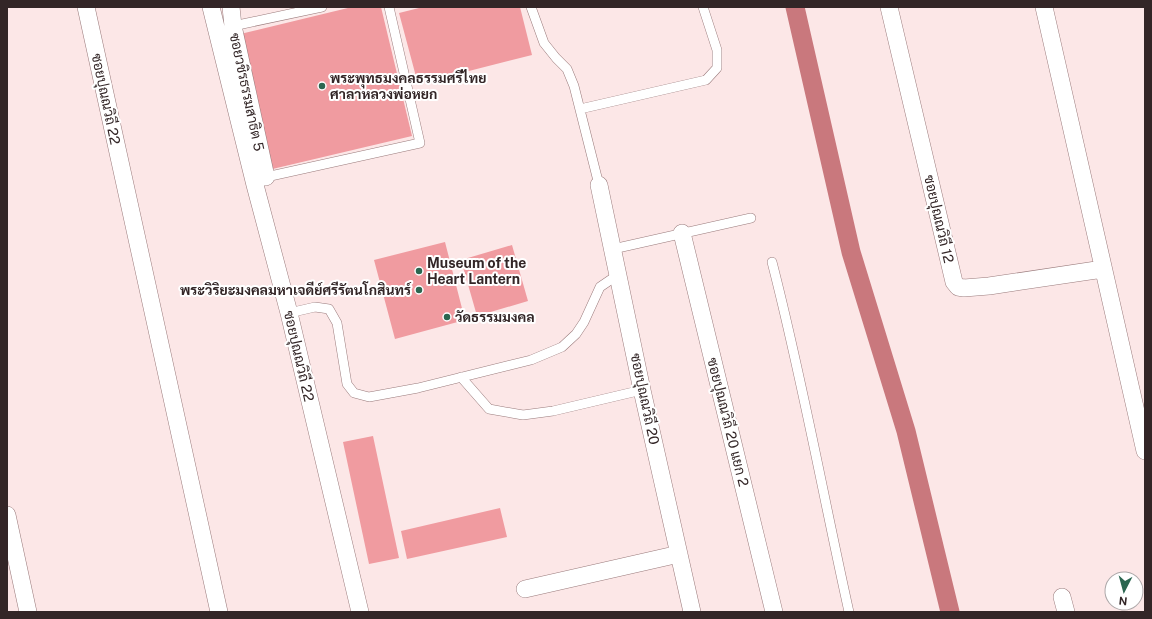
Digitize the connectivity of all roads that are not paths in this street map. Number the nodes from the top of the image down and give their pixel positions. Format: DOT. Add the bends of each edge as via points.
graph roads {
  1 [pos="86,7"];
  2 [pos="211,7"];
  3 [pos="231,7"];
  4 [pos="322,7"];
  5 [pos="389,7"];
  6 [pos="531,7"];
  7 [pos="703,7"];
  8 [pos="889,7"];
  9 [pos="1044,7"];
  10 [pos="233,26"];
  11 [pos="580,109"];
  12 [pos="261,181"];
  13 [pos="599,185"];
  14 [pos="751,218"];
  15 [pos="682,233"];
  16 [pos="613,249"];
  17 [pos="772,262"];
  18 [pos="1103,269"];
  19 [pos="619,274"];
  20 [pos="289,313"];
  21 [pos="461,377"];
  22 [pos="642,390"];
  23 [pos="1145,451"];
  24 [pos="7,515"];
  25 [pos="679,554"];
  26 [pos="525,589"];
  27 [pos="28,612"];
  28 [pos="218,612"];
  29 [pos="360,612"];
  30 [pos="692,612"];
  31 [pos="774,612"];
  32 [pos="849,612"];
  1 -- 28 [label="street, ซอยปุณณวิถี 22"];
  2 -- 12 [label="street, ซอยปุณณวิถี 22"];
  3 -- 10 [label="street, ซอยวชิรธรรมสาธิต 5"];
  4 -- 10 [label="lane"];
  5 -- 12 [label="lane" via="420,143"];
  6 -- 11 [label="lane" via="544,43 567,69"];
  7 -- 11 [label="lane" via="717,50 717,68 706,80"];
  8 -- 18 [label="street, ซอยปุณณวิถี 12" via="954,282 958,287 989,286"];
  9 -- 18 [label="street"];
  10 -- 12 [label="street, ซอยวชิรธรรมสาธิต 5"];
  11 -- 13 [label="lane"];
  12 -- 20 [label="street, ซอยปุณณวิถี 22"];
  13 -- 16 [label="street, ซอยปุณณวิถี 20"];
  14 -- 15 [label="lane"];
  15 -- 16 [label="lane"];
  15 -- 31 [label="street, ซอยปุณณวิถี 20 แยก 2"];
  16 -- 19 [label="street, ซอยปุณณวิถี 20"];
  17 -- 32 [label="lane" via="804,397"];
  18 -- 23 [label="street"];
  19 -- 21 [label="lane" via="600,287 584,322 562,347 531,360"];
  19 -- 22 [label="street, ซอยปุณณวิถี 20"];
  20 -- 21 [label="lane" via="315,307 329,309 337,323 347,384 354,393 369,397"];
  20 -- 29 [label="street, ซอยปุณณวิถี 22"];
  21 -- 22 [label="lane" via="489,409 523,415 553,411"];
  22 -- 25 [label="street, ซอยปุณณวิถี 20"];
  24 -- 27 [label="street"];
  25 -- 26 [label="street"];
  25 -- 30 [label="street, ซอยปุณณวิถี 20"];
}
